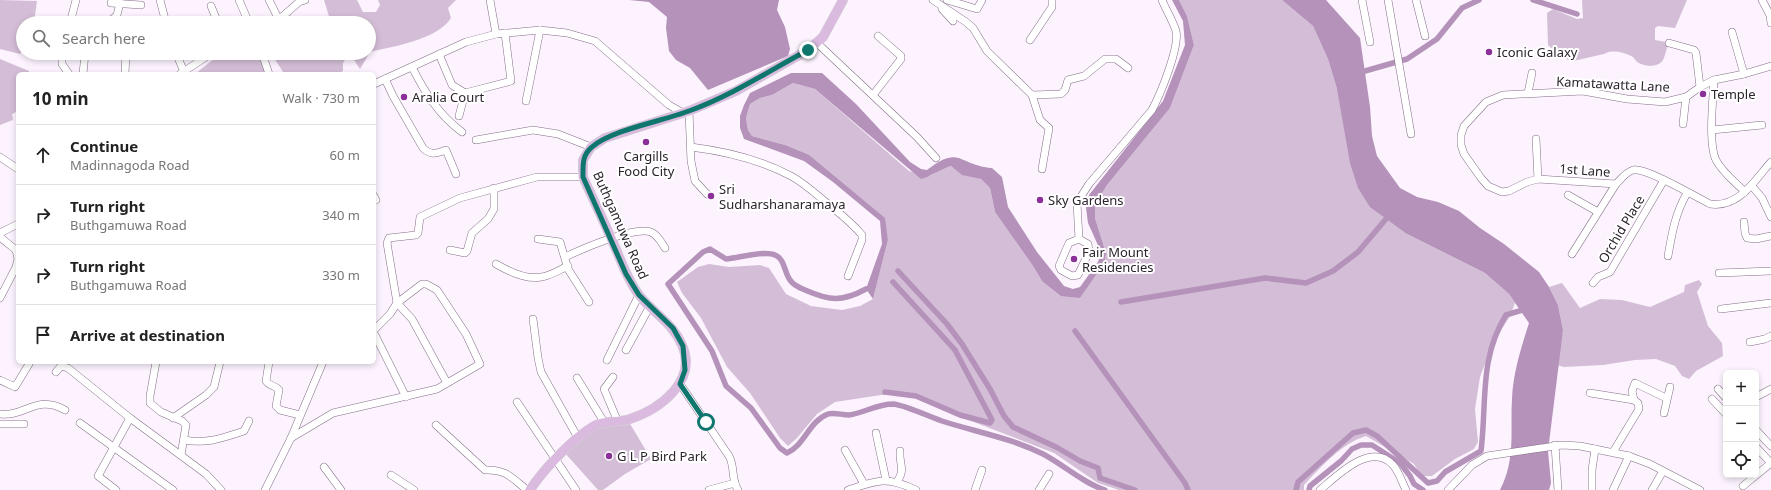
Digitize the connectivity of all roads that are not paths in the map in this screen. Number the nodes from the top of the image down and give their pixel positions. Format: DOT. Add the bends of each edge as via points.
graph roads {
  1 [pos="76,0"];
  2 [pos="160,0"];
  3 [pos="240,0"];
  4 [pos="269,0"];
  5 [pos="305,0"];
  6 [pos="490,0"];
  7 [pos="843,0"];
  8 [pos="930,0"];
  9 [pos="933,0"];
  10 [pos="947,0"];
  11 [pos="982,0"];
  12 [pos="1052,0"];
  13 [pos="1162,0"];
  14 [pos="1362,0"];
  15 [pos="1388,0"];
  16 [pos="1416,0"];
  17 [pos="1762,0"];
  18 [pos="111,3"];
  19 [pos="120,4"];
  20 [pos="141,5"];
  21 [pos="211,6"];
  22 [pos="72,16"];
  23 [pos="116,16"];
  24 [pos="164,16"];
  25 [pos="215,16"];
  26 [pos="246,16"];
  27 [pos="275,16"];
  28 [pos="284,16"];
  29 [pos="953,21"];
  30 [pos="1771,23"];
  31 [pos="540,30"];
  32 [pos="1732,32"];
  33 [pos="505,33"];
  34 [pos="496,34"];
  35 [pos="878,36"];
  36 [pos="1425,36"];
  37 [pos="1030,40"];
  38 [pos="1370,42"];
  39 [pos="817,43"];
  40 [pos="1669,43"];
  41 [pos="439,54"];
  42 [pos="62,60"];
  43 [pos="84,60"];
  44 [pos="126,60"];
  45 [pos="178,60"];
  46 [pos="202,60"];
  47 [pos="264,60"];
  48 [pos="1771,66"];
  49 [pos="412,67"];
  50 [pos="1128,68"];
  51 [pos="68,72"];
  52 [pos="83,72"];
  53 [pos="125,72"];
  54 [pos="182,72"];
  55 [pos="184,72"];
  56 [pos="268,72"];
  57 [pos="1532,73"];
  58 [pos="1744,74"];
  59 [pos="385,79"];
  60 [pos="1714,80"];
  61 [pos="376,83"];
  62 [pos="1700,87"];
  63 [pos="464,93"];
  64 [pos="1528,93"];
  65 [pos="873,95"];
  66 [pos="1032,95"];
  67 [pos="1686,97"];
  68 [pos="526,101"];
  69 [pos="669,105"];
  70 [pos="686,112"];
  71 [pos="459,116"];
  72 [pos="668,118"];
  73 [pos="1683,124"];
  74 [pos="1762,125"];
  75 [pos="1712,130"];
  76 [pos="462,132"];
  77 [pos="1411,134"];
  78 [pos="1536,139"];
  79 [pos="476,140"];
  80 [pos="591,147"];
  81 [pos="691,147"];
  82 [pos="1464,154"];
  83 [pos="0,157"];
  84 [pos="936,158"];
  85 [pos="1771,162"];
  86 [pos="16,168"];
  87 [pos="1042,169"];
  88 [pos="456,174"];
  89 [pos="583,177"];
  90 [pos="1538,179"];
  91 [pos="1664,180"];
  92 [pos="1616,184"];
  93 [pos="1752,186"];
  94 [pos="494,188"];
  95 [pos="1745,192"];
  96 [pos="1687,193"];
  97 [pos="707,194"];
  98 [pos="1568,195"];
  99 [pos="1598,212"];
  100 [pos="1771,217"];
  101 [pos="1744,222"];
  102 [pos="16,225"];
  103 [pos="0,233"];
  104 [pos="1771,236"];
  105 [pos="0,237"];
  106 [pos="611,238"];
  107 [pos="538,239"];
  108 [pos="1079,239"];
  109 [pos="665,248"];
  110 [pos="16,250"];
  111 [pos="450,250"];
  112 [pos="1572,254"];
  113 [pos="1668,256"];
  114 [pos="565,257"];
  115 [pos="16,264"];
  116 [pos="496,264"];
  117 [pos="568,266"];
  118 [pos="1771,271"];
  119 [pos="1720,274"];
  120 [pos="848,276"];
  121 [pos="1593,283"];
  122 [pos="639,295"];
  123 [pos="0,298"];
  124 [pos="589,302"];
  125 [pos="396,303"];
  126 [pos="1771,303"];
  127 [pos="650,306"];
  128 [pos="1721,309"];
  129 [pos="533,319"];
  130 [pos="376,330"];
  131 [pos="376,336"];
  132 [pos="1771,336"];
  133 [pos="1750,342"];
  134 [pos="626,350"];
  135 [pos="607,360"];
  136 [pos="29,364"];
  137 [pos="156,364"];
  138 [pos="220,364"];
  139 [pos="269,364"];
  140 [pos="322,364"];
  141 [pos="56,372"];
  142 [pos="613,377"];
  143 [pos="577,378"];
  144 [pos="0,380"];
  145 [pos="447,383"];
  146 [pos="680,384"];
  147 [pos="1670,387"];
  148 [pos="1718,389"];
  149 [pos="1771,389"];
  150 [pos="1590,393"];
  151 [pos="1723,395"];
  152 [pos="1759,395"];
  153 [pos="406,397"];
  154 [pos="1666,398"];
  155 [pos="1712,399"];
  156 [pos="1634,400"];
  157 [pos="517,402"];
  158 [pos="65,410"];
  159 [pos="1723,411"];
  160 [pos="1664,413"];
  161 [pos="0,414"];
  162 [pos="300,415"];
  163 [pos="130,418"];
  164 [pos="173,418"];
  165 [pos="249,421"];
  166 [pos="604,422"];
  167 [pos="618,422"];
  168 [pos="80,423"];
  169 [pos="0,424"];
  170 [pos="24,424"];
  171 [pos="436,425"];
  172 [pos="876,433"];
  173 [pos="1759,433"];
  174 [pos="291,438"];
  175 [pos="578,438"];
  176 [pos="184,440"];
  177 [pos="114,446"];
  178 [pos="1552,446"];
  179 [pos="1771,446"];
  180 [pos="1594,449"];
  181 [pos="845,450"];
  182 [pos="1759,450"];
  183 [pos="900,451"];
  184 [pos="1613,452"];
  185 [pos="181,455"];
  186 [pos="1629,456"];
  187 [pos="556,459"];
  188 [pos="1771,463"];
  189 [pos="324,467"];
  190 [pos="982,470"];
  191 [pos="1663,471"];
  192 [pos="1049,474"];
  193 [pos="391,475"];
  194 [pos="886,480"];
  195 [pos="897,482"];
  196 [pos="864,484"];
  197 [pos="1743,486"];
  198 [pos="736,487"];
  199 [pos="116,490"];
  200 [pos="173,490"];
  201 [pos="221,490"];
  202 [pos="265,490"];
  203 [pos="341,490"];
  204 [pos="414,490"];
  205 [pos="529,490"];
  206 [pos="576,490"];
  207 [pos="709,490"];
  208 [pos="848,490"];
  209 [pos="916,490"];
  210 [pos="975,490"];
  211 [pos="1038,490"];
  212 [pos="1320,490"];
  213 [pos="1406,490"];
  214 [pos="1448,490"];
  215 [pos="1558,490"];
  216 [pos="1592,490"];
  217 [pos="1613,490"];
  218 [pos="1652,490"];
  219 [pos="1700,490"];
  1 -- 22 [label="street"];
  2 -- 24 [label="street"];
  3 -- 26 [label="street"];
  4 -- 27 [label="street"];
  5 -- 28 [label="street"];
  6 -- 34 [label="street"];
  7 -- 39 [label="main road" via="823,37"];
  8 -- 29 [label="street" via="944,10"];
  9 -- 66 [label="street" via="970,25 987,52"];
  10 -- 11 [label="street" via="977,9"];
  12 -- 37 [label="street" via="1052,7"];
  13 -- 108 [label="street" via="1176,31 1176,44 1158,98 1152,110 1089,184 1078,203"];
  14 -- 38 [label="street"];
  15 -- 77 [label="street"];
  16 -- 36 [label="street"];
  17 -- 30 [label="street"];
  18 -- 19 [label="street"];
  19 -- 20 [label="street"];
  19 -- 23 [label="street"];
  21 -- 25 [label="street"];
  31 -- 33 [label="street"];
  31 -- 68 [label="street"];
  31 -- 69 [label="street" via="567,33 595,41"];
  32 -- 58 [label="street"];
  33 -- 34 [label="street"];
  33 -- 63 [label="street" via="511,81"];
  34 -- 41 [label="street" via="466,42"];
  35 -- 65 [label="street" via="901,56 901,59"];
  39 -- 65 [label="street"];
  39 -- 70 [label="main road" via="736,91"];
  40 -- 62 [label="street" via="1694,50"];
  41 -- 49 [label="street"];
  41 -- 63 [label="street" via="452,85"];
  42 -- 51 [label="street"];
  43 -- 52 [label="street"];
  44 -- 53 [label="street"];
  45 -- 54 [label="street"];
  46 -- 55 [label="street"];
  47 -- 56 [label="street"];
  48 -- 58 [label="street, Kamatawatta Lane"];
  49 -- 59 [label="street"];
  49 -- 76 [label="street" via="438,111"];
  50 -- 66 [label="street" via="1116,59 1105,59 1084,76 1068,80 1061,94"];
  57 -- 64 [label="street"];
  58 -- 60 [label="street, Kamatawatta Lane"];
  59 -- 61 [label="street"];
  59 -- 88 [label="street" via="424,148 433,154 446,150"];
  60 -- 62 [label="street, Kamatawatta Lane"];
  60 -- 75 [label="street"];
  62 -- 67 [label="street, Kamatawatta Lane"];
  63 -- 71 [label="street"];
  64 -- 67 [label="street, Kamatawatta Lane" via="1583,92 1666,102"];
  64 -- 82 [label="street, Kamatawatta Lane" via="1503,95 1486,102 1464,126 1461,135"];
  65 -- 84 [label="street"];
  66 -- 87 [label="street" via="1040,120 1049,128"];
  67 -- 73 [label="street"];
  69 -- 70 [label="street"];
  69 -- 72 [label="street"];
  70 -- 72 [label="main road"];
  70 -- 81 [label="street"];
  72 -- 80 [label="main road" via="605,138"];
  74 -- 75 [label="street"];
  75 -- 95 [label="street" via="1715,158 1719,166"];
  78 -- 90 [label="street"];
  79 -- 80 [label="street" via="533,130 558,134"];
  80 -- 89 [label="main road, Buthgamuwa Road" via="583,160"];
  81 -- 97 [label="street" via="695,181"];
  81 -- 120 [label="street" via="720,151 776,170 791,176 813,191 862,234"];
  82 -- 90 [label="street, 1st Lane" via="1488,186 1502,192"];
  83 -- 86 [label="street"];
  85 -- 93 [label="street, 1st Lane"];
  89 -- 94 [label="street" via="537,177"];
  89 -- 106 [label="main road, Buthgamuwa Road"];
  90 -- 92 [label="street, 1st Lane"];
  91 -- 92 [label="street, 1st Lane" via="1641,170 1633,170"];
  91 -- 96 [label="street, 1st Lane"];
  91 -- 121 [label="street, Orchid Place" via="1610,272 1598,277"];
  92 -- 99 [label="street"];
  93 -- 95 [label="street, 1st Lane"];
  93 -- 100 [label="street" via="1762,198"];
  94 -- 111 [label="street" via="494,209 472,233 467,251 465,253"];
  94 -- 125 [label="street" via="460,198 420,217 416,234 389,238 387,243"];
  95 -- 96 [label="street, 1st Lane" via="1732,201 1718,206"];
  96 -- 113 [label="street" via="1676,214"];
  98 -- 99 [label="street"];
  99 -- 112 [label="street"];
  101 -- 104 [label="street" via="1747,238"];
  102 -- 103 [label="street"];
  105 -- 110 [label="street"];
  106 -- 109 [label="street" via="642,231 650,232 659,238"];
  106 -- 114 [label="street"];
  106 -- 122 [label="main road, Buthgamuwa Road" via="626,274"];
  107 -- 114 [label="street" via="560,242"];
  108 -- 108 [label="street" via="1069,243 1059,266 1072,276 1078,275 1089,252 1088,244"];
  114 -- 117 [label="street"];
  115 -- 123 [label="street"];
  116 -- 117 [label="street" via="509,272 536,278"];
  117 -- 124 [label="street"];
  118 -- 119 [label="street"];
  122 -- 127 [label="main road, Buthgamuwa Road"];
  122 -- 135 [label="street"];
  125 -- 130 [label="street"];
  125 -- 145 [label="street" via="412,319"];
  125 -- 145 [label="street" via="422,284 426,284 437,290 466,334 480,364"];
  126 -- 128 [label="street"];
  127 -- 134 [label="street"];
  127 -- 146 [label="main road, Buthgamuwa Road" via="673,328 683,346 685,370"];
  129 -- 175 [label="street" via="542,372"];
  131 -- 153 [label="street"];
  132 -- 133 [label="street"];
  136 -- 144 [label="street" via="14,386"];
  137 -- 164 [label="street" via="150,403"];
  138 -- 164 [label="street" via="214,387"];
  139 -- 162 [label="street" via="266,380 279,390 276,406 280,410"];
  140 -- 162 [label="street"];
  141 -- 163 [label="street" via="61,366 68,368"];
  142 -- 167 [label="street" via="604,389"];
  143 -- 166 [label="street"];
  145 -- 153 [label="street" via="437,389"];
  146 -- 167 [label="main road" via="668,397 651,409"];
  146 -- 198 [label="street" via="729,456"];
  147 -- 154 [label="street"];
  148 -- 151 [label="street"];
  149 -- 152 [label="street"];
  150 -- 156 [label="street"];
  153 -- 174 [label="street" via="333,413"];
  154 -- 156 [label="street" via="1636,383 1632,391"];
  154 -- 160 [label="street"];
  155 -- 159 [label="street"];
  156 -- 184 [label="street" via="1638,403 1639,409"];
  157 -- 187 [label="street"];
  158 -- 161 [label="street" via="46,403 9,415"];
  162 -- 174 [label="street"];
  163 -- 177 [label="street"];
  163 -- 185 [label="street"];
  164 -- 176 [label="street" via="186,425"];
  165 -- 176 [label="street" via="244,430 217,440 199,443"];
  166 -- 167 [label="main road"];
  166 -- 175 [label="main road"];
  168 -- 177 [label="street"];
  169 -- 170 [label="street"];
  171 -- 205 [label="street" via="485,470 504,473"];
  172 -- 194 [label="street"];
  173 -- 179 [label="street"];
  174 -- 202 [label="street"];
  175 -- 187 [label="main road"];
  176 -- 185 [label="street"];
  177 -- 199 [label="street" via="98,476"];
  177 -- 200 [label="street"];
  178 -- 180 [label="street"];
  178 -- 214 [label="street" via="1487,456 1472,464"];
  178 -- 215 [label="street"];
  180 -- 184 [label="street"];
  180 -- 216 [label="street"];
  181 -- 196 [label="street"];
  182 -- 188 [label="street"];
  183 -- 195 [label="street" via="902,474"];
  184 -- 186 [label="street"];
  185 -- 201 [label="street" via="206,474"];
  186 -- 191 [label="street"];
  186 -- 217 [label="street"];
  187 -- 205 [label="main road"];
  187 -- 206 [label="street"];
  188 -- 197 [label="street"];
  189 -- 203 [label="street"];
  190 -- 210 [label="street"];
  191 -- 218 [label="street"];
  191 -- 219 [label="street"];
  192 -- 211 [label="street"];
  193 -- 204 [label="street"];
  194 -- 195 [label="street"];
  194 -- 196 [label="street"];
  195 -- 209 [label="street"];
  196 -- 208 [label="street"];
  198 -- 207 [label="street"];
  212 -- 213 [label="street" via="1360,459 1369,456 1393,464"];
}
